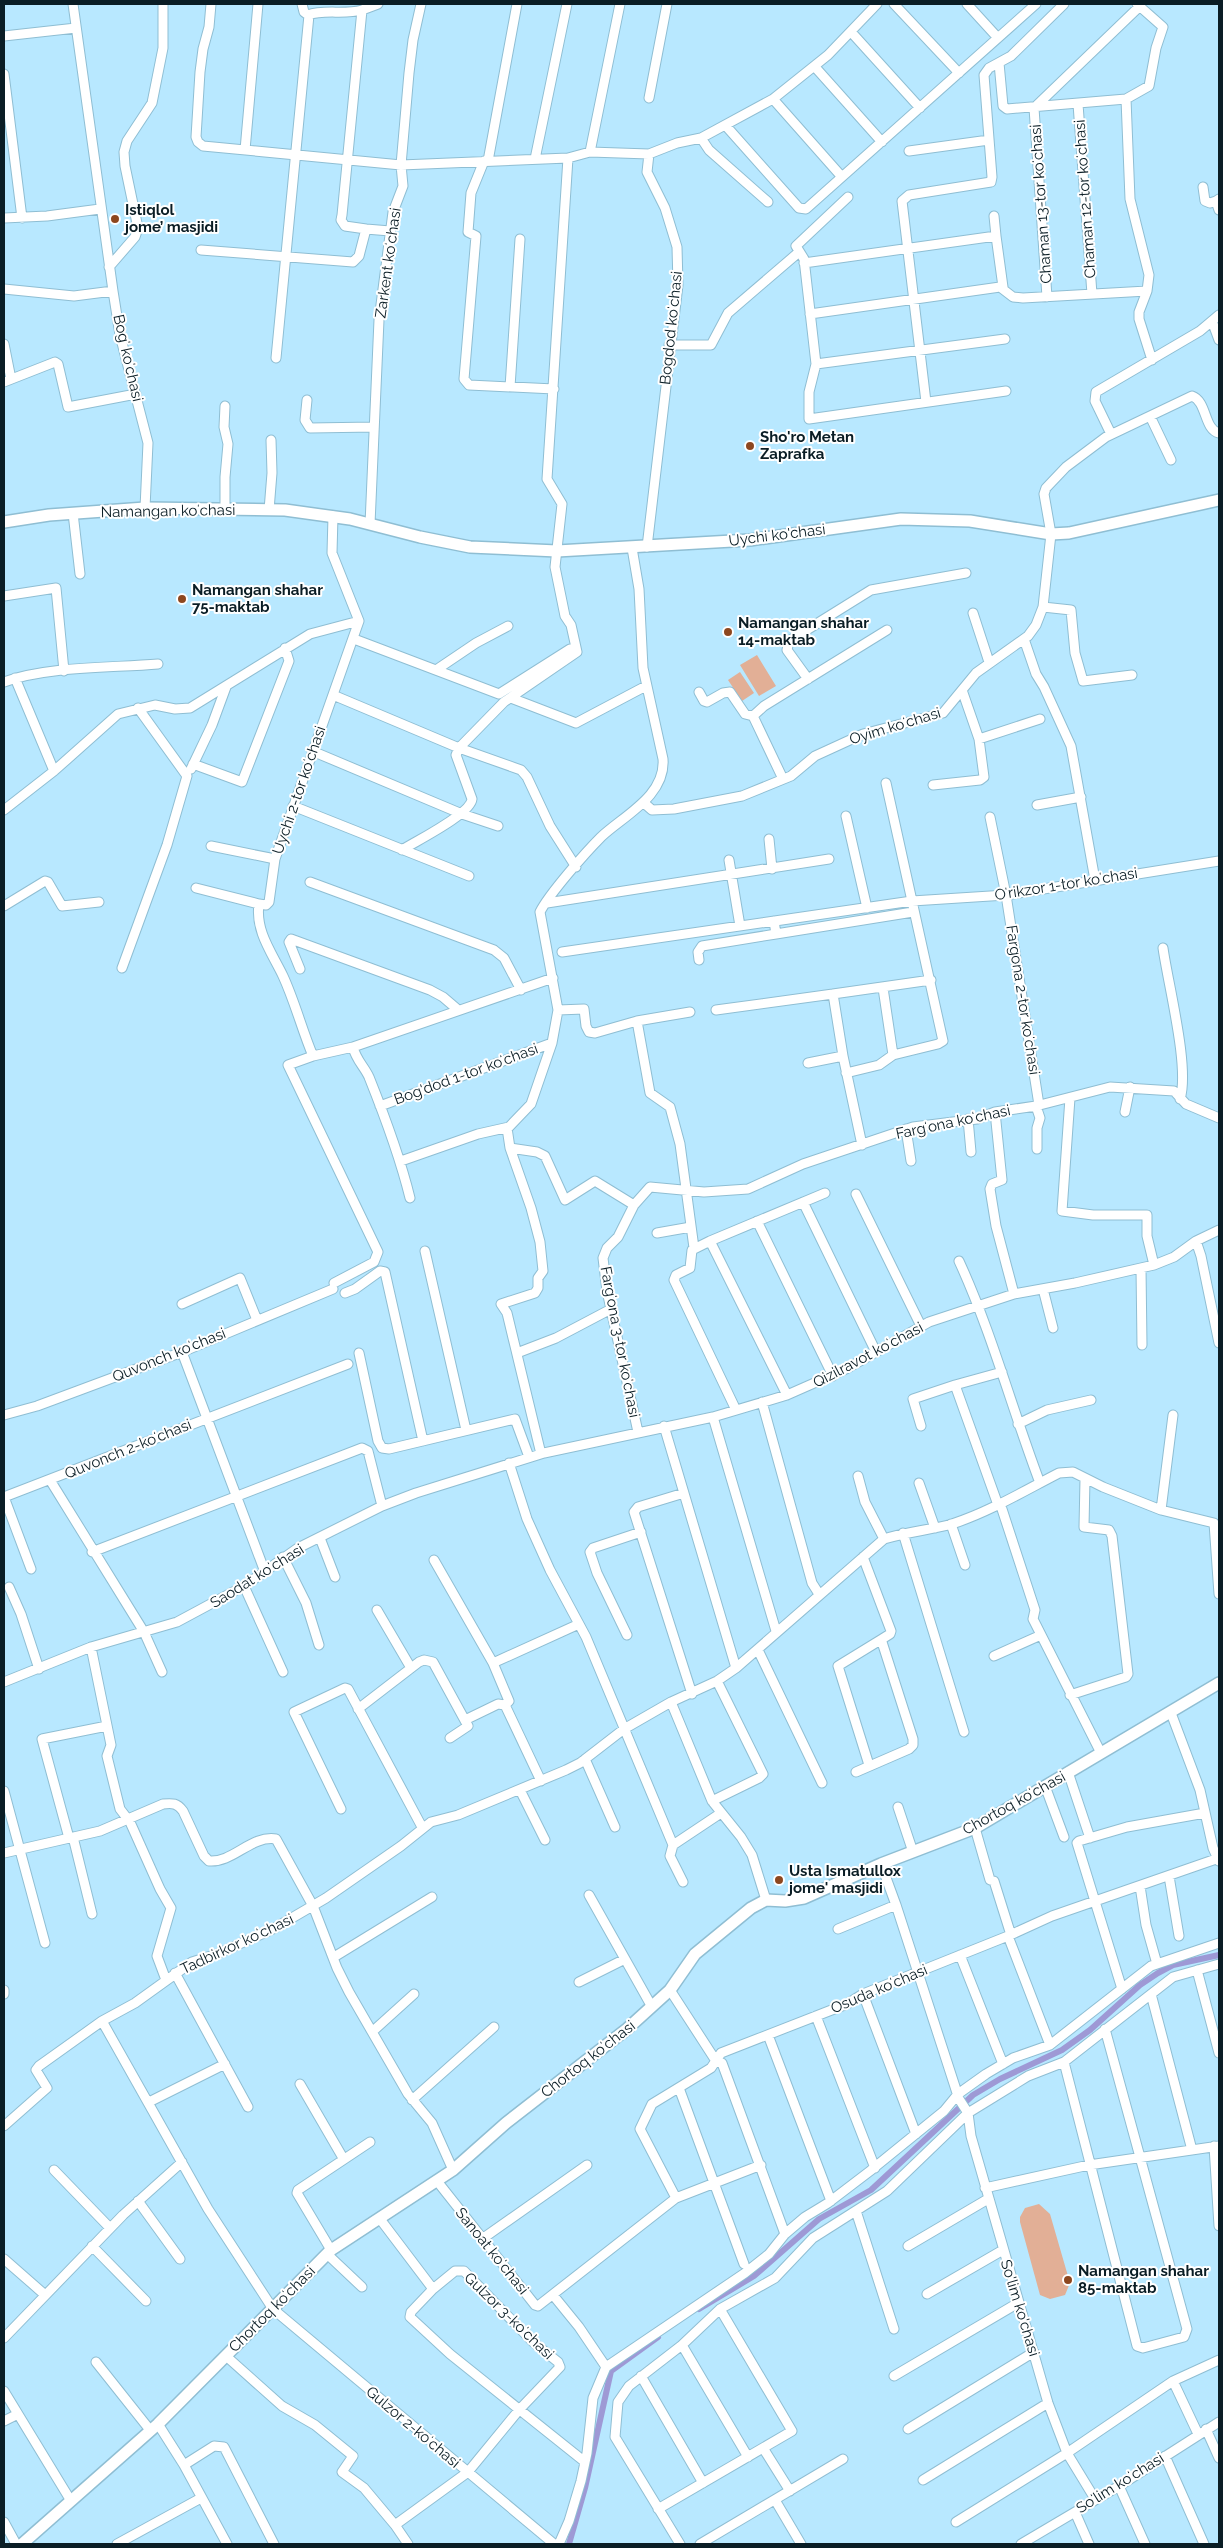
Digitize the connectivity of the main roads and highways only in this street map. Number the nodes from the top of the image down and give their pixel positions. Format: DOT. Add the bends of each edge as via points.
graph roads {
  1 [pos="1219,500"];
  2 [pos="333,516"];
  3 [pos="4,522"];
  4 [pos="1219,1683"];
  5 [pos="22,2544"];
  1 -- 2 [label="main road, Uychi ko'chasi" via="1086,531 1051,534 970,521 901,519 750,540 557,551 470,547"];
  2 -- 3 [label="main road, Namangan koʻchasi" via="270,510 145,508"];
  4 -- 5 [label="main road, Chortoq koʻchasi" via="974,1828 804,1898 766,1900 751,1908 695,1954 670,1990 627,2029 506,2123 453,2170 329,2252 154,2427"];
}
